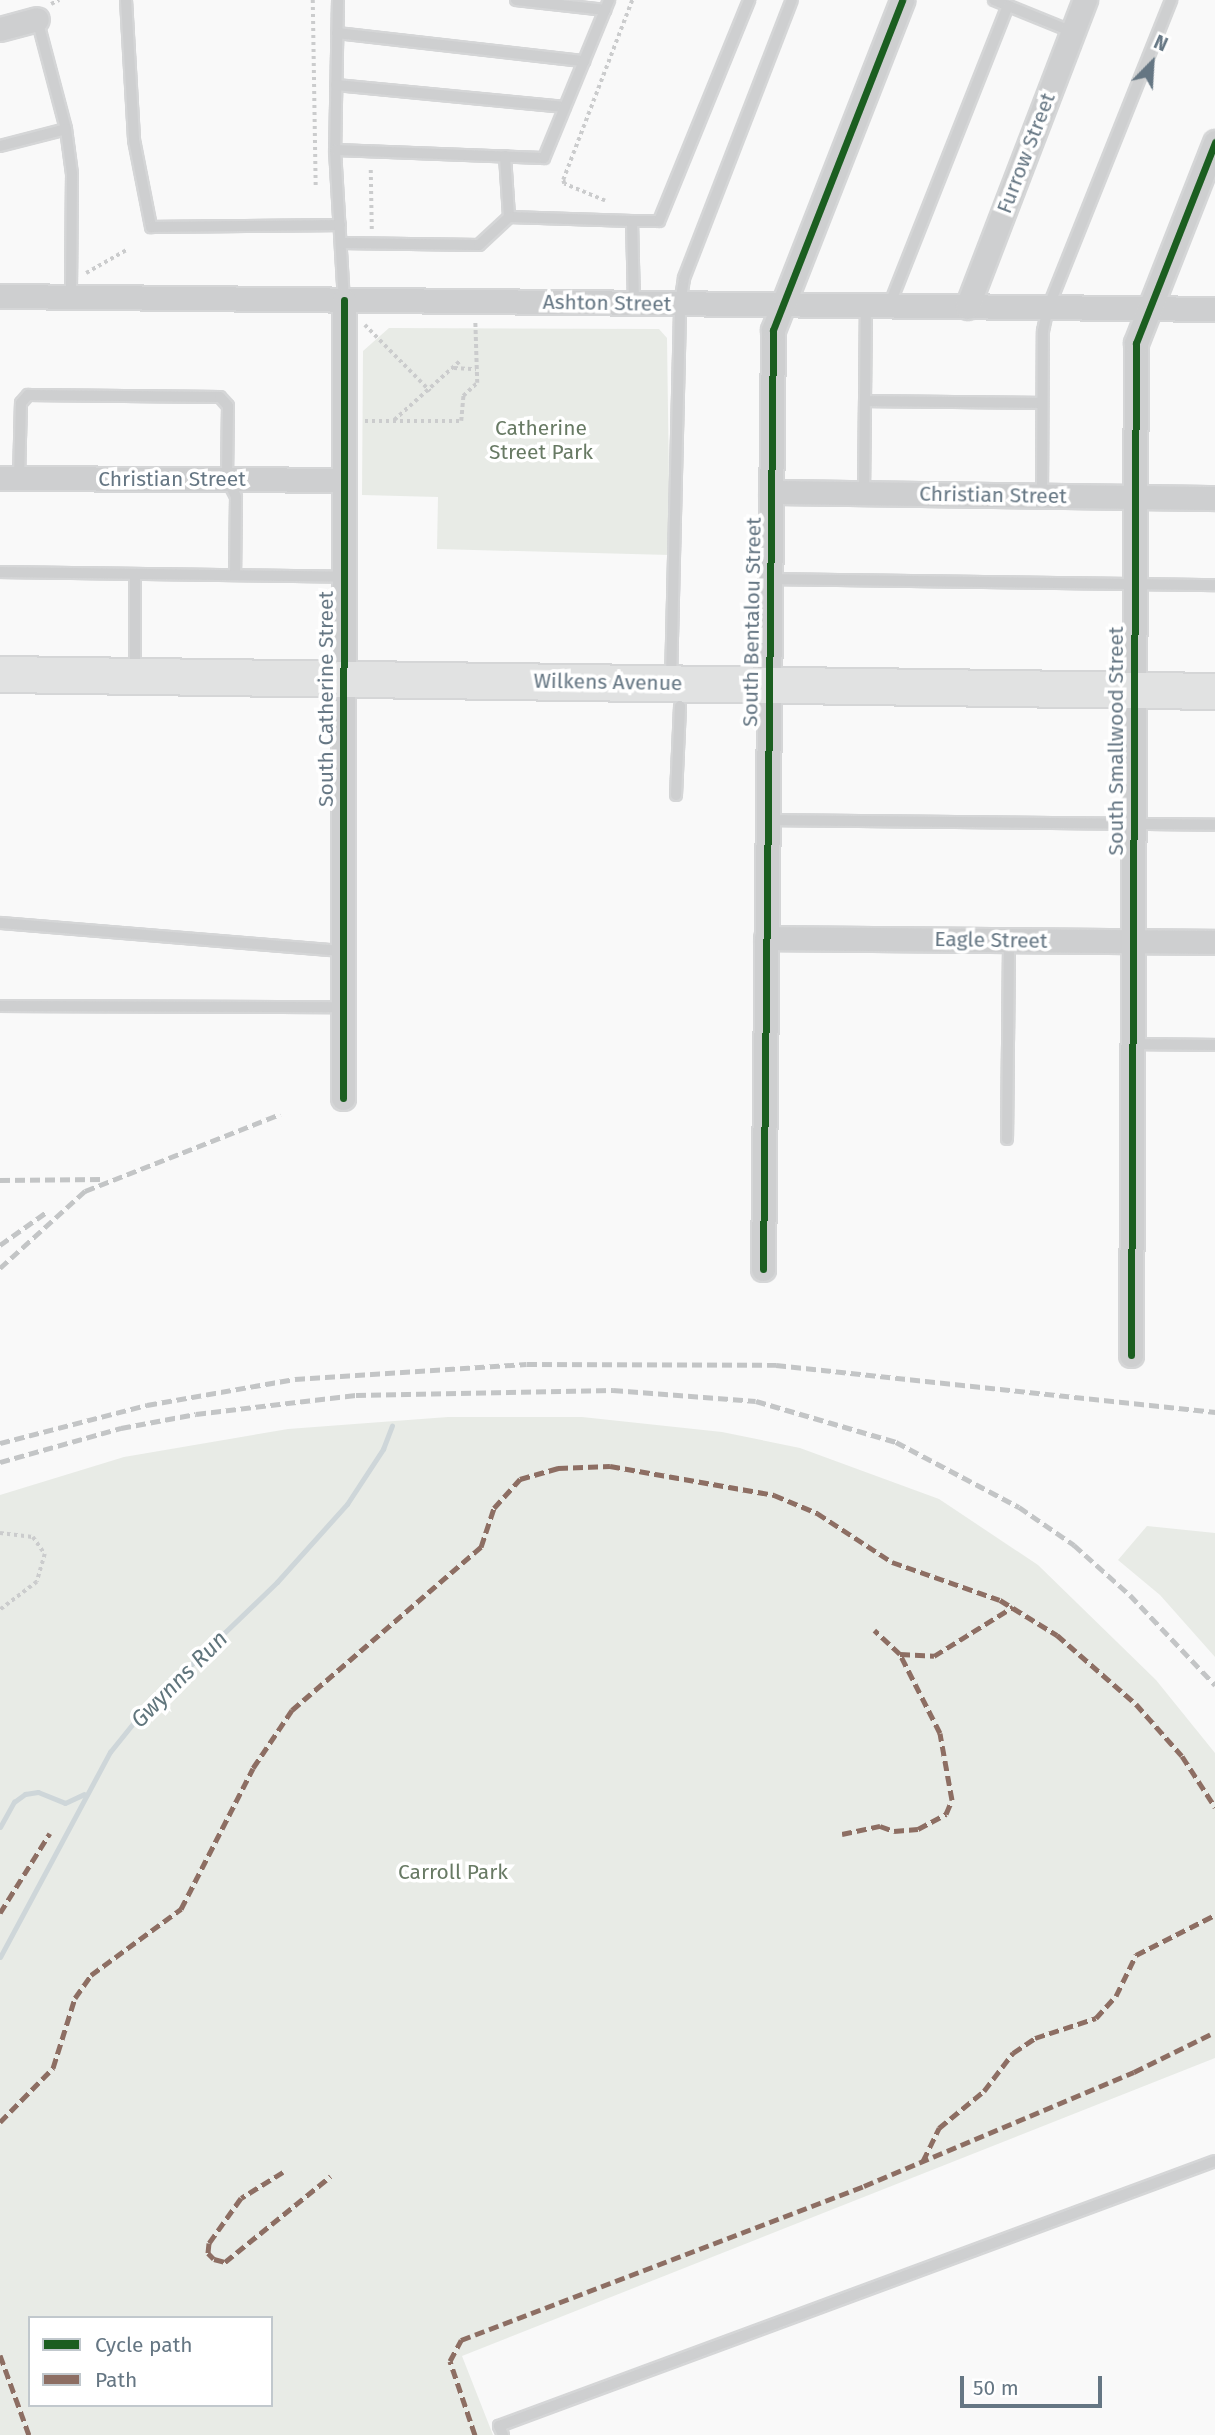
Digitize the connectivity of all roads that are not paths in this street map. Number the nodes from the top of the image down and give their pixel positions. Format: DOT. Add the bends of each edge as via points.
graph roads {
  1 [pos="126,0"];
  2 [pos="338,0"];
  3 [pos="516,0"];
  4 [pos="749,0"];
  5 [pos="792,0"];
  6 [pos="902,0"];
  7 [pos="994,0"];
  8 [pos="1086,0"];
  9 [pos="1171,0"];
  10 [pos="607,5"];
  11 [pos="1008,6"];
  12 [pos="42,10"];
  13 [pos="0,29"];
  14 [pos="1073,32"];
  15 [pos="337,33"];
  16 [pos="584,61"];
  17 [pos="336,85"];
  18 [pos="565,107"];
  19 [pos="66,129"];
  20 [pos="1215,142"];
  21 [pos="0,146"];
  22 [pos="335,150"];
  23 [pos="505,156"];
  24 [pos="509,217"];
  25 [pos="632,221"];
  26 [pos="340,225"];
  27 [pos="341,243"];
  28 [pos="0,296"];
  29 [pos="71,297"];
  30 [pos="344,300"];
  31 [pos="634,303"];
  32 [pos="680,304"];
  33 [pos="782,305"];
  34 [pos="877,306"];
  35 [pos="967,307"];
  36 [pos="1048,308"];
  37 [pos="1149,309"];
  38 [pos="1215,310"];
  39 [pos="865,401"];
  40 [pos="1042,403"];
  41 [pos="10,478"];
  42 [pos="227,479"];
  43 [pos="344,480"];
  44 [pos="771,492"];
  45 [pos="864,493"];
  46 [pos="1042,496"];
  47 [pos="1135,497"];
  48 [pos="1215,498"];
  49 [pos="0,572"];
  50 [pos="135,574"];
  51 [pos="235,574"];
  52 [pos="344,577"];
  53 [pos="770,579"];
  54 [pos="1135,583"];
  55 [pos="1215,584"];
  56 [pos="0,674"];
  57 [pos="135,676"];
  58 [pos="344,689"];
  59 [pos="1215,691"];
  60 [pos="675,694"];
  61 [pos="769,695"];
  62 [pos="0,696"];
  63 [pos="1134,701"];
  64 [pos="1215,713"];
  65 [pos="676,795"];
  66 [pos="768,820"];
  67 [pos="1134,825"];
  68 [pos="1215,825"];
  69 [pos="0,923"];
  70 [pos="766,938"];
  71 [pos="1009,940"];
  72 [pos="1133,941"];
  73 [pos="1215,942"];
  74 [pos="343,951"];
  75 [pos="0,1006"];
  76 [pos="343,1007"];
  77 [pos="1132,1044"];
  78 [pos="1215,1045"];
  79 [pos="342,1098"];
  80 [pos="1007,1139"];
  81 [pos="763,1269"];
  82 [pos="1131,1355"];
  83 [pos="1215,2161"];
  84 [pos="503,2435"];
  1 -- 26 [label="lane" via="134,140 150,227"];
  2 -- 15 [label="lane"];
  3 -- 10 [label="lane"];
  4 -- 25 [label="lane" via="659,221"];
  5 -- 32 [label="lane" via="684,278"];
  6 -- 33 [label="street, South Bentalou Street"];
  7 -- 11 [label="lane"];
  8 -- 14 [label="street, Furrow Street"];
  9 -- 36 [label="lane"];
  10 -- 16 [label="lane"];
  11 -- 14 [label="lane"];
  11 -- 34 [label="lane"];
  12 -- 13 [label="street"];
  12 -- 19 [label="lane"];
  14 -- 35 [label="street, Furrow Street"];
  15 -- 16 [label="lane"];
  15 -- 17 [label="lane"];
  16 -- 18 [label="lane"];
  17 -- 18 [label="lane"];
  17 -- 22 [label="lane"];
  18 -- 23 [label="lane" via="544,158"];
  19 -- 21 [label="lane"];
  19 -- 29 [label="lane" via="72,174"];
  20 -- 37 [label="street, South Smallwood Street"];
  22 -- 23 [label="lane"];
  22 -- 26 [label="lane"];
  23 -- 24 [label="lane"];
  24 -- 25 [label="lane"];
  24 -- 27 [label="lane" via="479,245"];
  25 -- 31 [label="lane"];
  26 -- 27 [label="lane"];
  27 -- 30 [label="lane"];
  28 -- 29 [label="street, Ashton Street"];
  29 -- 30 [label="street, Ashton Street"];
  30 -- 31 [label="street, Ashton Street"];
  30 -- 43 [label="street, South Catherine Street"];
  31 -- 32 [label="street, Ashton Street"];
  32 -- 33 [label="street, Ashton Street"];
  32 -- 60 [label="lane"];
  33 -- 34 [label="street, Ashton Street"];
  33 -- 44 [label="street, South Bentalou Street" via="773,330"];
  34 -- 35 [label="street, Ashton Street"];
  34 -- 39 [label="lane"];
  35 -- 36 [label="street, Ashton Street"];
  36 -- 37 [label="street, Ashton Street"];
  36 -- 40 [label="lane"];
  37 -- 38 [label="street, Ashton Street"];
  37 -- 47 [label="street, South Smallwood Street" via="1136,343"];
  39 -- 40 [label="lane"];
  39 -- 45 [label="lane"];
  40 -- 46 [label="lane"];
  41 -- 42 [label="street, Christian Street"];
  41 -- 42 [label="lane" via="21,403 28,395 220,397 228,406"];
  42 -- 43 [label="street, Christian Street"];
  42 -- 51 [label="lane" via="236,497"];
  43 -- 52 [label="street, South Catherine Street"];
  44 -- 45 [label="street, Christian Street"];
  44 -- 53 [label="street, South Bentalou Street"];
  45 -- 46 [label="street, Christian Street"];
  46 -- 47 [label="street, Christian Street"];
  47 -- 48 [label="street, Christian Street"];
  47 -- 54 [label="street, South Smallwood Street"];
  49 -- 50 [label="lane"];
  50 -- 51 [label="lane"];
  50 -- 57 [label="lane"];
  51 -- 52 [label="lane"];
  52 -- 58 [label="street, South Catherine Street"];
  53 -- 54 [label="lane"];
  53 -- 61 [label="street, South Bentalou Street"];
  54 -- 55 [label="lane"];
  54 -- 63 [label="street, South Smallwood Street"];
  56 -- 57 [label="main road, Wilkens Avenue"];
  57 -- 58 [label="main road, Wilkens Avenue"];
  58 -- 60 [label="main road, Wilkens Avenue"];
  58 -- 62 [label="main road, Wilkens Avenue"];
  58 -- 74 [label="street, South Catherine Street"];
  59 -- 63 [label="main road, Wilkens Avenue"];
  60 -- 61 [label="main road, Wilkens Avenue"];
  60 -- 65 [label="lane"];
  61 -- 63 [label="main road, Wilkens Avenue"];
  61 -- 66 [label="street, South Bentalou Street"];
  63 -- 64 [label="main road, Wilkens Avenue"];
  63 -- 67 [label="street, South Smallwood Street"];
  66 -- 67 [label="lane"];
  66 -- 70 [label="street, South Bentalou Street"];
  67 -- 68 [label="lane"];
  67 -- 72 [label="street, South Smallwood Street"];
  69 -- 74 [label="lane"];
  70 -- 71 [label="street, Eagle Street"];
  70 -- 81 [label="street, South Bentalou Street"];
  71 -- 72 [label="street, Eagle Street"];
  71 -- 80 [label="lane"];
  72 -- 73 [label="street, Eagle Street"];
  72 -- 77 [label="street, South Smallwood Street"];
  74 -- 76 [label="street, South Catherine Street"];
  75 -- 76 [label="lane"];
  76 -- 79 [label="street, South Catherine Street"];
  77 -- 78 [label="lane"];
  77 -- 82 [label="street, South Smallwood Street"];
  83 -- 84 [label="lane" via="499,2426"];
}
